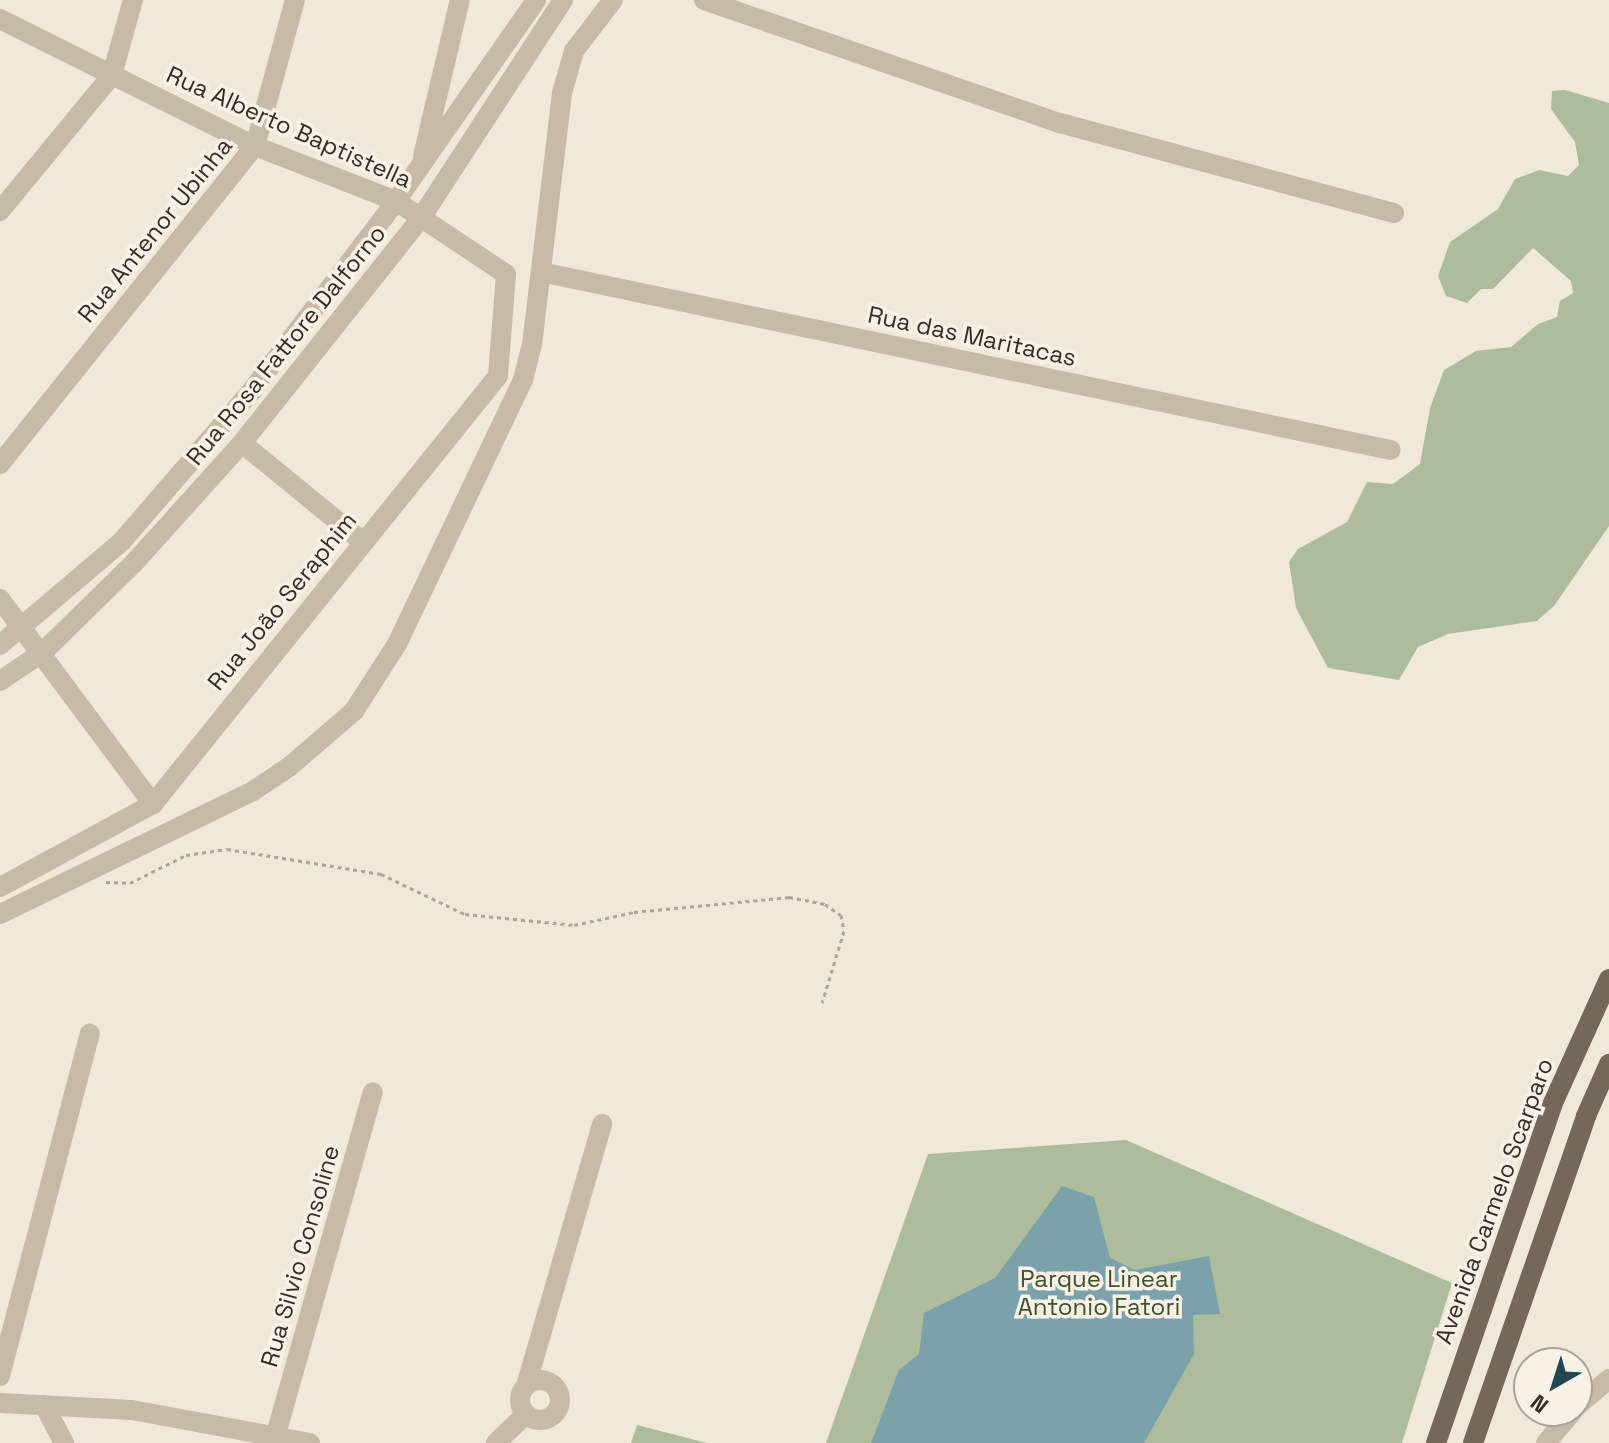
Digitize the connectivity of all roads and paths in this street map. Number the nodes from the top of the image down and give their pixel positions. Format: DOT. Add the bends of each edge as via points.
graph roads {
  1 [pos="133,0"];
  2 [pos="295,0"];
  3 [pos="460,0"];
  4 [pos="563,0"];
  5 [pos="613,0"];
  6 [pos="704,0"];
  7 [pos="532,6"];
  8 [pos="0,19"];
  9 [pos="548,25"];
  10 [pos="112,75"];
  11 [pos="255,146"];
  12 [pos="421,167"];
  13 [pos="396,201"];
  14 [pos="0,211"];
  15 [pos="1394,213"];
  16 [pos="421,218"];
  17 [pos="541,272"];
  18 [pos="506,274"];
  19 [pos="242,443"];
  20 [pos="1391,450"];
  21 [pos="0,464"];
  22 [pos="363,542"];
  23 [pos="0,599"];
  24 [pos="25,628"];
  25 [pos="0,645"];
  26 [pos="43,652"];
  27 [pos="0,681"];
  28 [pos="153,804"];
  29 [pos="91,870"];
  30 [pos="0,887"];
  31 [pos="0,914"];
  32 [pos="1609,979"];
  33 [pos="822,1003"];
  34 [pos="90,1034"];
  35 [pos="1609,1064"];
  36 [pos="373,1092"];
  37 [pos="602,1124"];
  38 [pos="0,1376"];
  39 [pos="1609,1379"];
  40 [pos="526,1386"];
  41 [pos="1593,1392"];
  42 [pos="0,1403"];
  43 [pos="44,1405"];
  44 [pos="526,1414"];
  45 [pos="1560,1427"];
  46 [pos="276,1434"];
  47 [pos="64,1443"];
  48 [pos="310,1443"];
  49 [pos="496,1443"];
  50 [pos="1436,1443"];
  51 [pos="1473,1443"];
  52 [pos="1546,1443"];
  1 -- 10 [label="street"];
  2 -- 11 [label="street, Rua Antenor Ubinha"];
  3 -- 12 [label="street"];
  4 -- 9 [label="street, Rua Rosa Fattore Dalforno"];
  5 -- 17 [label="street" via="579,42 562,93"];
  6 -- 15 [label="street" via="1060,123"];
  7 -- 9 [label="street"];
  7 -- 12 [label="street, Rua Rosa Fattore Dalforno"];
  8 -- 10 [label="street, Rua Alberto Baptistella"];
  9 -- 16 [label="street, Rua Rosa Fattore Dalforno"];
  10 -- 11 [label="street, Rua Alberto Baptistella"];
  10 -- 14 [label="street"];
  11 -- 13 [label="street, Rua Alberto Baptistella"];
  11 -- 21 [label="street, Rua Antenor Ubinha"];
  12 -- 13 [label="street, Rua Rosa Fattore Dalforno"];
  13 -- 16 [label="street, Rua Alberto Baptistella"];
  13 -- 24 [label="street, Rua Rosa Fattore Dalforno" via="184,471 122,541"];
  16 -- 18 [label="street, Rua Alberto Baptistella"];
  16 -- 19 [label="street, Rua Rosa Fattore Dalforno"];
  17 -- 20 [label="street, Rua das Maritacas"];
  17 -- 29 [label="street" via="532,345 502,428 397,644 354,711 253,791"];
  18 -- 22 [label="street, Rua João Seraphim" via="498,376"];
  19 -- 22 [label="street"];
  19 -- 26 [label="street, Rua Rosa Fattore Dalforno" via="183,513"];
  22 -- 28 [label="street, Rua João Seraphim"];
  23 -- 24 [label="street"];
  24 -- 25 [label="street, Rua Rosa Fattore Dalforno"];
  24 -- 26 [label="street"];
  26 -- 27 [label="street, Rua Rosa Fattore Dalforno"];
  26 -- 28 [label="street"];
  28 -- 30 [label="street, Rua João Seraphim"];
  29 -- 31 [label="street"];
  29 -- 33 [label="path" via="110,886 130,883 186,855 227,849 381,874 465,914 574,925 748,898 789,897 825,904 841,915 844,931"];
  32 -- 50 [label="main road, Avenida Carmelo Scarparo" via="1553,1103"];
  34 -- 38 [label="street"];
  35 -- 51 [label="main road" via="1586,1116"];
  36 -- 46 [label="street, Rua Silvio Consoline"];
  37 -- 40 [label="street"];
  39 -- 41 [label="street"];
  40 -- 44 [label="street" via="520,1397"];
  40 -- 44 [label="street" via="549,1383 559,1400 550,1417 537,1420"];
  42 -- 43 [label="street"];
  43 -- 46 [label="street" via="132,1410"];
  43 -- 47 [label="street"];
  44 -- 49 [label="street"];
  45 -- 52 [label="street"];
  46 -- 48 [label="street"];
}
